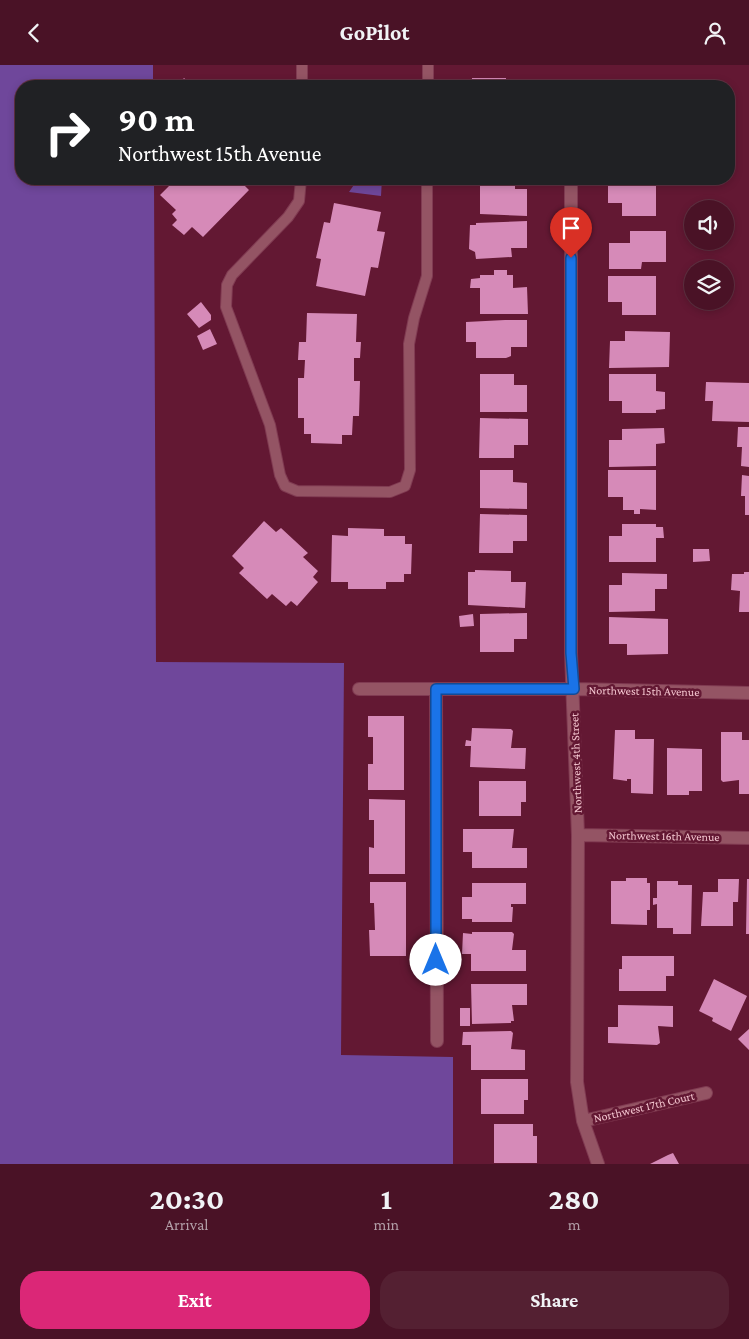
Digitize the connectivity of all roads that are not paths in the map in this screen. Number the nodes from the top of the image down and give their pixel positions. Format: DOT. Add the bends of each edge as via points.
graph roads {
  1 [pos="302,65"];
  2 [pos="428,65"];
  3 [pos="302,80"];
  4 [pos="428,80"];
  5 [pos="300,185"];
  6 [pos="427,185"];
  7 [pos="571,185"];
  8 [pos="359,689"];
  9 [pos="436,689"];
  10 [pos="574,689"];
  11 [pos="749,693"];
  12 [pos="578,835"];
  13 [pos="749,838"];
  14 [pos="437,1041"];
  15 [pos="706,1093"];
  16 [pos="583,1121"];
  17 [pos="598,1164"];
  1 -- 3 [label="lane"];
  2 -- 4 [label="lane"];
  5 -- 6 [label="lane" via="298,201 288,217 232,275 227,285 226,307 270,425 285,486 297,491 390,492 405,486 410,470 409,344 427,276"];
  7 -- 10 [label="street, Northwest 4th Street" via="571,653"];
  8 -- 9 [label="street, Northwest 15th Avenue"];
  9 -- 10 [label="street, Northwest 15th Avenue"];
  9 -- 14 [label="street"];
  10 -- 11 [label="street, Northwest 15th Avenue"];
  10 -- 12 [label="street, Northwest 4th Street"];
  12 -- 13 [label="street, Northwest 16th Avenue"];
  12 -- 16 [label="street, Northwest 4th Street" via="576,1041"];
  15 -- 16 [label="street, Northwest 17th Court"];
  16 -- 17 [label="street, Northwest 4th Street"];
}
